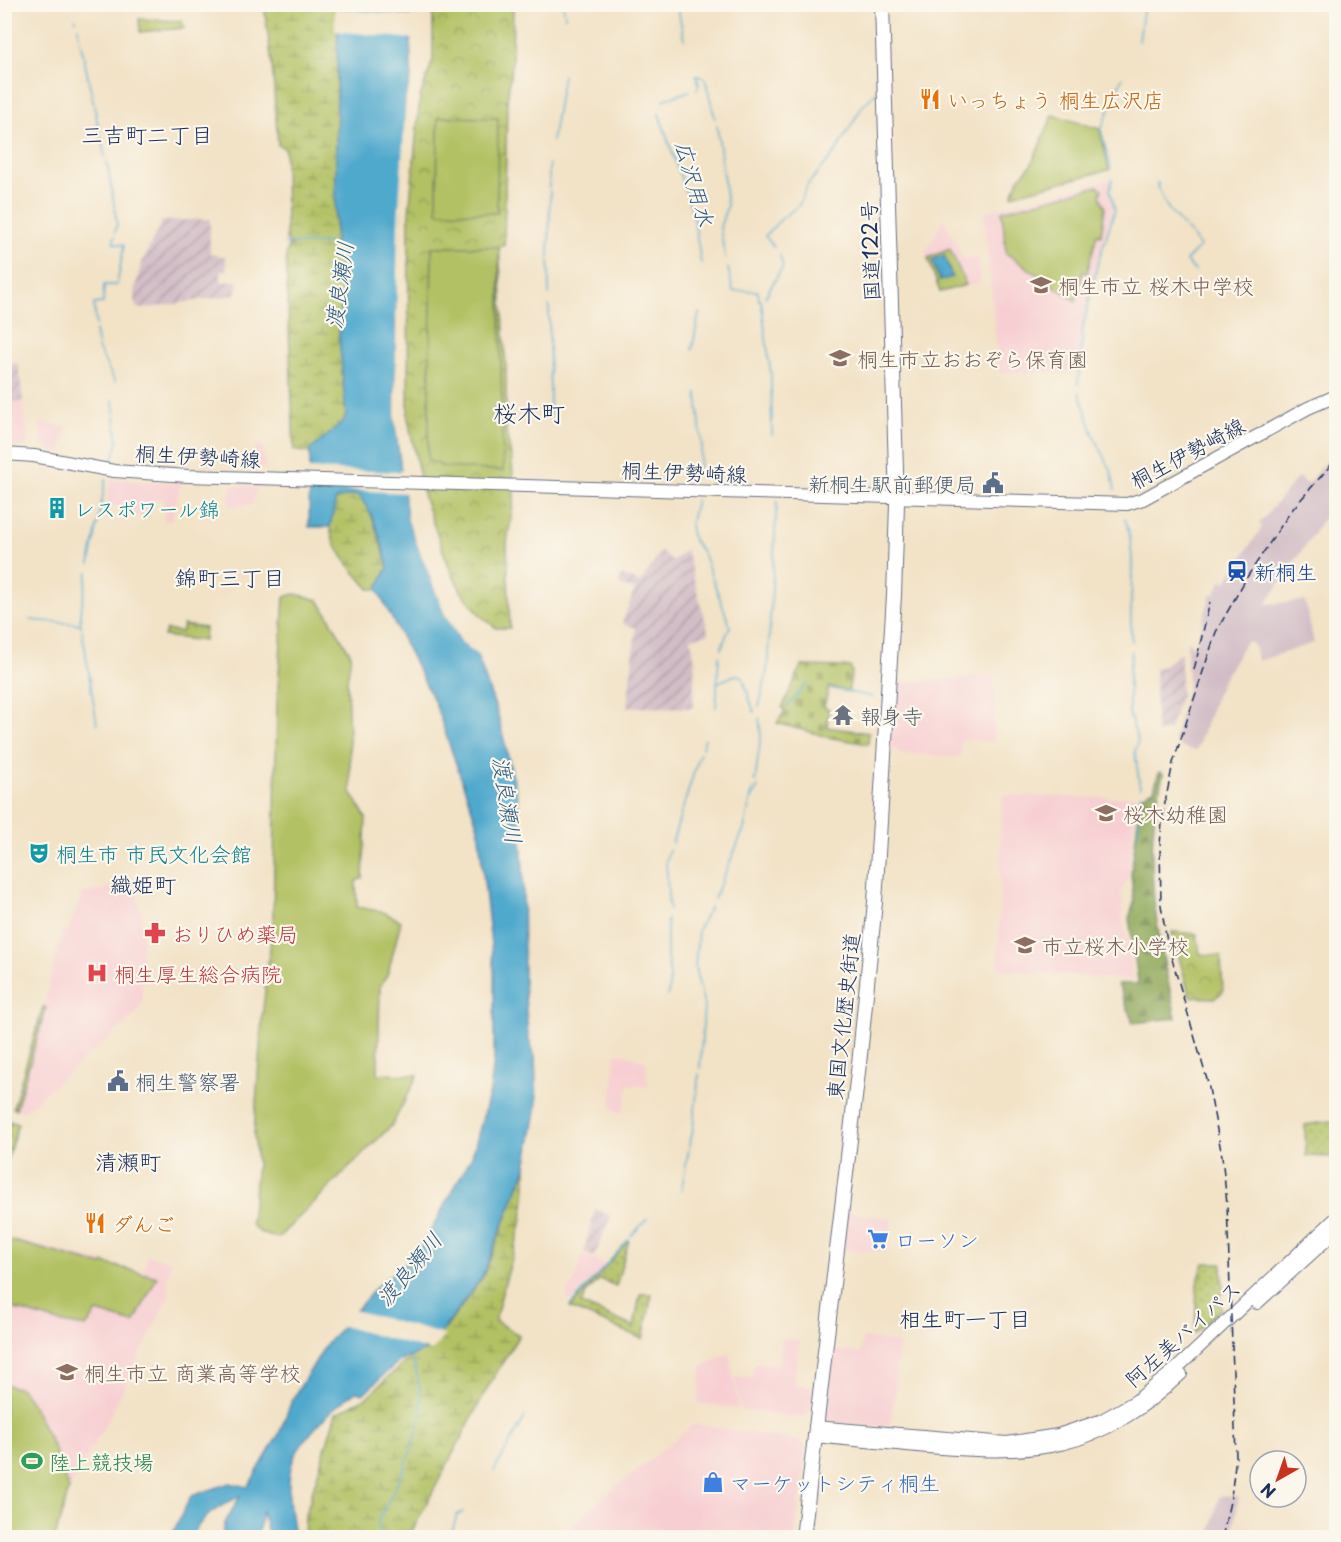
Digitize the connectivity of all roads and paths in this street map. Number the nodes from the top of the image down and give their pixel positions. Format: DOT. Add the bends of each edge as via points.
graph roads {
  1 [pos="882,4"];
  2 [pos="1336,396"];
  3 [pos="4,454"];
  4 [pos="897,497"];
  5 [pos="1336,1218"];
  6 [pos="1336,1231"];
  7 [pos="815,1431"];
  8 [pos="803,1538"];
  1 -- 4 [label="highway, 国道122号"];
  2 -- 4 [label="main road, 桐生伊勢崎線" via="1132,503"];
  3 -- 4 [label="main road, 桐生伊勢崎線" via="114,471"];
  4 -- 7 [label="highway, 東国文化歴史街道" via="876,892"];
  5 -- 7 [label="main road, 阿左美バイパス" via="1176,1369 1136,1401 1100,1421 1058,1435 1007,1443"];
  6 -- 7 [label="main road, 阿左美バイパス" via="1160,1393 1119,1421 1082,1438 1041,1449 991,1452"];
  7 -- 8 [label="highway, 東国文化歴史街道"];
}
